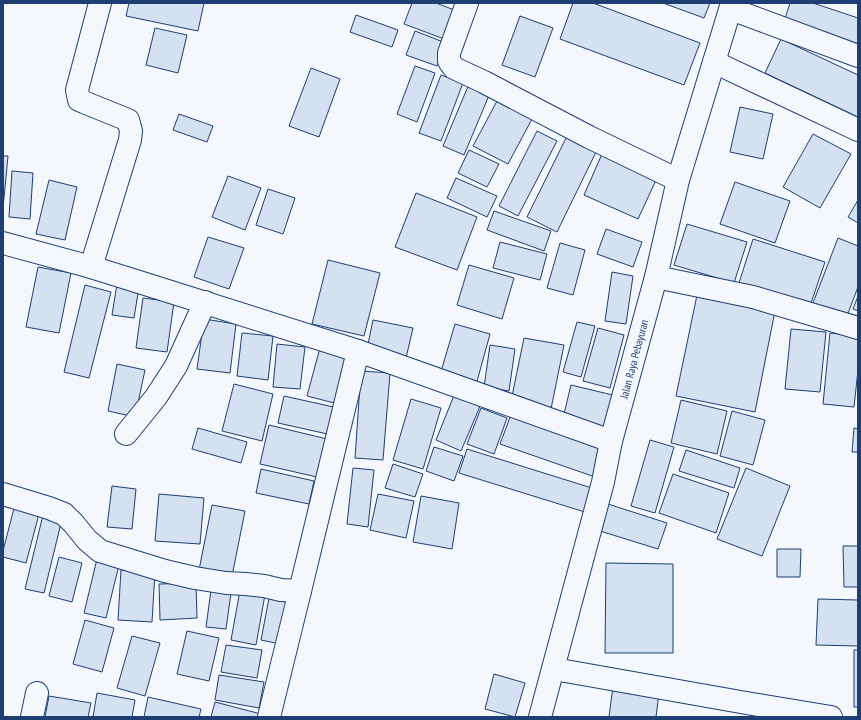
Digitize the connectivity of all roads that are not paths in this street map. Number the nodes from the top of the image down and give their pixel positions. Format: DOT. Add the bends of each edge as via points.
graph roads {
  1 [pos="100,3"];
  2 [pos="467,3"];
  3 [pos="732,6"];
  4 [pos="858,56"];
  5 [pos="714,62"];
  6 [pos="858,130"];
  7 [pos="678,180"];
  8 [pos="3,243"];
  9 [pos="91,268"];
  10 [pos="656,277"];
  11 [pos="205,302"];
  12 [pos="858,328"];
  13 [pos="358,351"];
  14 [pos="126,434"];
  15 [pos="611,441"];
  16 [pos="3,494"];
  17 [pos="300,591"];
  18 [pos="554,669"];
  19 [pos="37,693"];
  20 [pos="32,717"];
  21 [pos="269,717"];
  22 [pos="540,717"];
  23 [pos="831,717"];
  1 -- 9 [label="street" via="77,90 79,100 128,120 131,131"];
  2 -- 7 [label="street" via="449,53 448,61 454,68"];
  3 -- 4 [label="street"];
  3 -- 5 [label="street, Jalan Raya Pebayuran"];
  5 -- 6 [label="street"];
  5 -- 7 [label="street, Jalan Raya Pebayuran"];
  7 -- 10 [label="street, Jalan Raya Pebayuran"];
  8 -- 9 [label="street"];
  9 -- 11 [label="street"];
  10 -- 12 [label="street" via="753,297"];
  10 -- 15 [label="street, Jalan Raya Pebayuran"];
  11 -- 13 [label="street"];
  11 -- 14 [label="street" via="176,366 156,397"];
  13 -- 15 [label="street"];
  13 -- 17 [label="street"];
  15 -- 18 [label="street, Jalan Raya Pebayuran" via="603,482"];
  16 -- 17 [label="street" via="64,514 100,551 195,578"];
  17 -- 21 [label="street"];
  18 -- 22 [label="street, Jalan Raya Pebayuran"];
  18 -- 23 [label="street"];
  19 -- 20 [label="street"];
}
